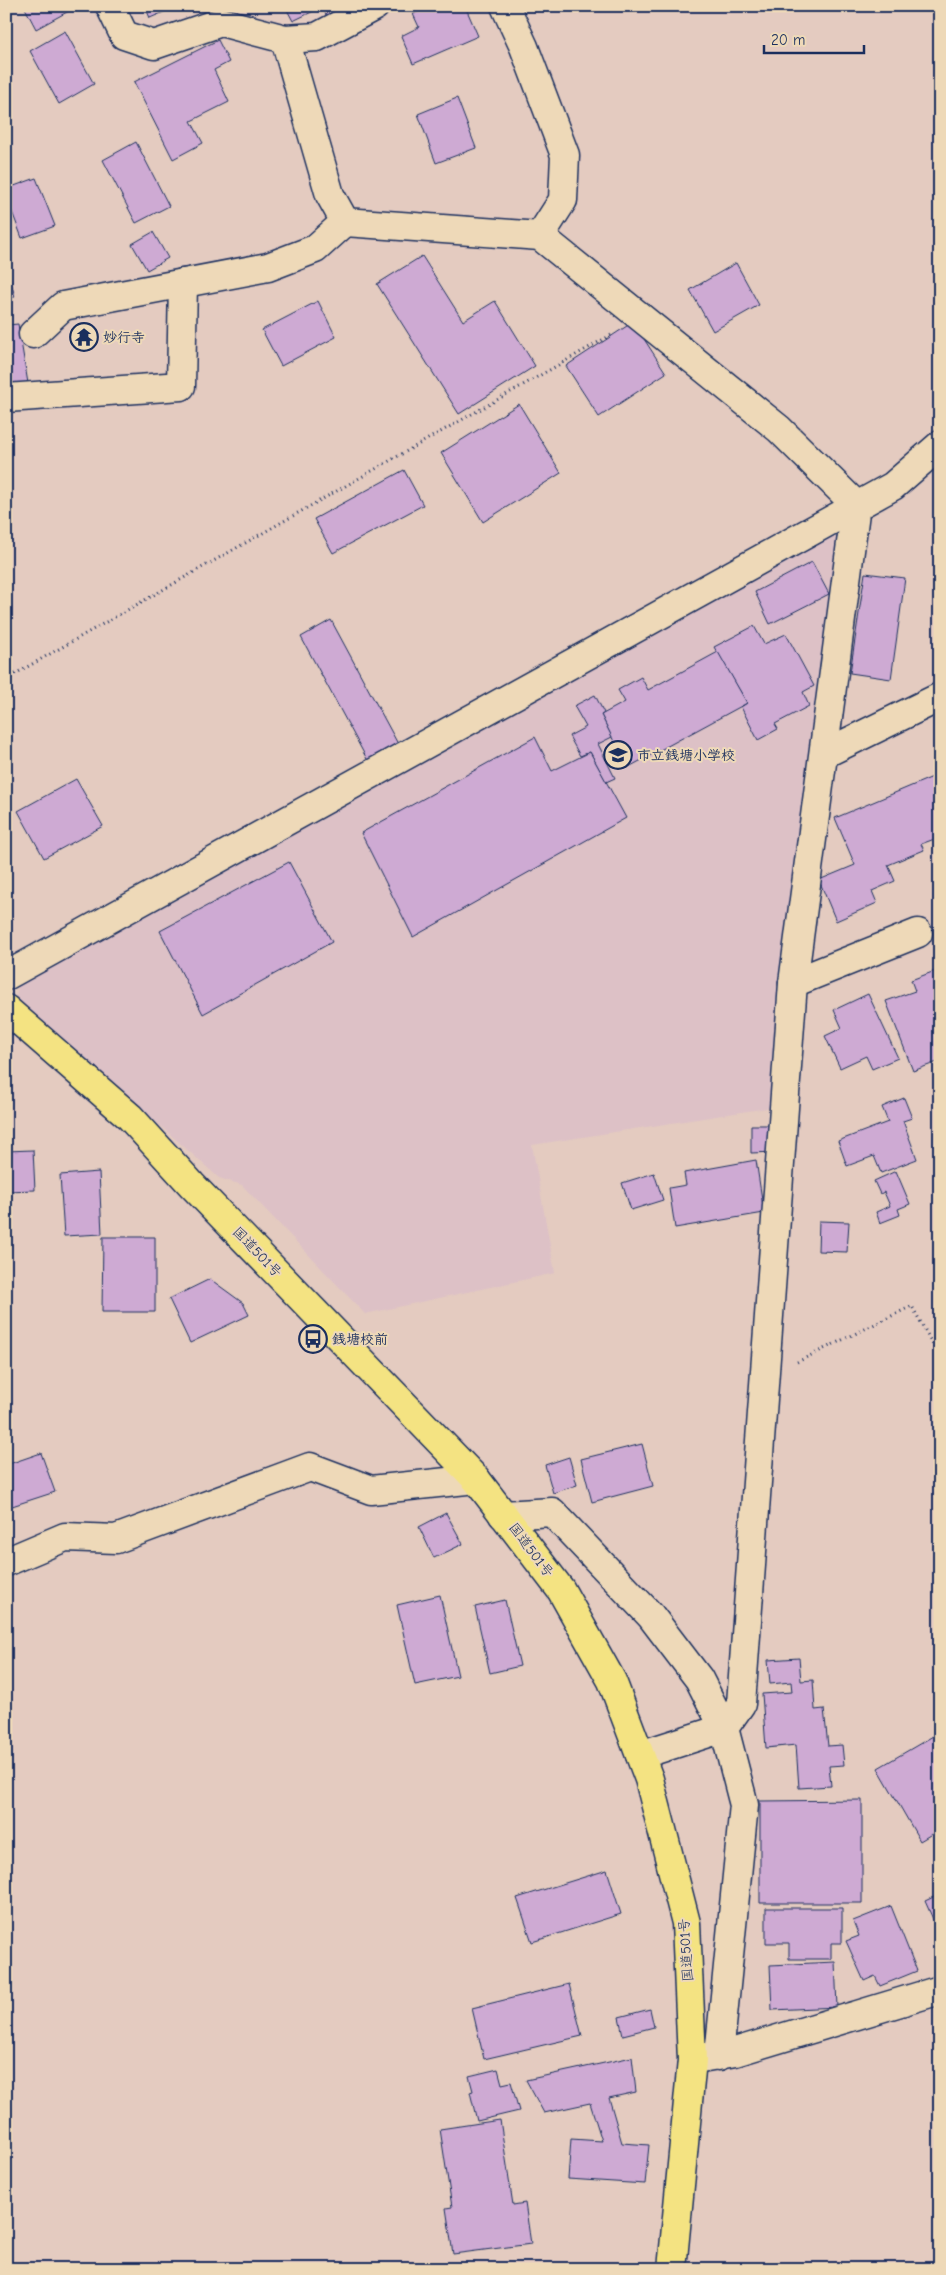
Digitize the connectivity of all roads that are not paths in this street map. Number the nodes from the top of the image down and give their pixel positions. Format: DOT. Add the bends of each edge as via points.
graph roads {
  1 [pos="110,6"];
  2 [pos="375,6"];
  3 [pos="505,6"];
  4 [pos="285,39"];
  5 [pos="345,222"];
  6 [pos="540,236"];
  7 [pos="183,283"];
  8 [pos="33,334"];
  9 [pos="6,398"];
  10 [pos="940,445"];
  11 [pos="856,505"];
  12 [pos="940,697"];
  13 [pos="824,754"];
  14 [pos="918,933"];
  15 [pos="6,976"];
  16 [pos="794,983"];
  17 [pos="6,1009"];
  18 [pos="476,1479"];
  19 [pos="503,1515"];
  20 [pos="6,1562"];
  21 [pos="724,1728"];
  22 [pos="640,1755"];
  23 [pos="940,1990"];
  24 [pos="719,2056"];
  25 [pos="692,2060"];
  26 [pos="672,2269"];
  1 -- 4 [label="street" via="124,35 154,45 221,22"];
  2 -- 4 [label="street" via="317,37"];
  3 -- 6 [label="street" via="524,47 564,155 563,200"];
  4 -- 5 [label="street" via="330,195"];
  5 -- 6 [label="street"];
  5 -- 7 [label="street" via="315,249 278,263"];
  6 -- 11 [label="street" via="779,429"];
  7 -- 8 [label="street" via="63,306"];
  7 -- 9 [label="street" via="181,386"];
  10 -- 11 [label="street" via="892,486"];
  11 -- 13 [label="street"];
  11 -- 15 [label="street"];
  12 -- 13 [label="street"];
  13 -- 16 [label="street"];
  14 -- 16 [label="street"];
  16 -- 21 [label="street" via="741,1704"];
  17 -- 18 [label="highway, 国道501号" via="130,1117"];
  18 -- 19 [label="highway, 国道501号"];
  18 -- 20 [label="street" via="371,1490 310,1467 116,1539 65,1537"];
  19 -- 21 [label="street" via="552,1512 651,1616 699,1679"];
  19 -- 22 [label="highway, 国道501号" via="561,1590 612,1681"];
  21 -- 22 [label="street"];
  21 -- 24 [label="street" via="744,1805"];
  22 -- 25 [label="highway, 国道501号" via="686,1923"];
  23 -- 24 [label="street"];
  24 -- 25 [label="street"];
  25 -- 26 [label="highway, 国道501号"];
}
